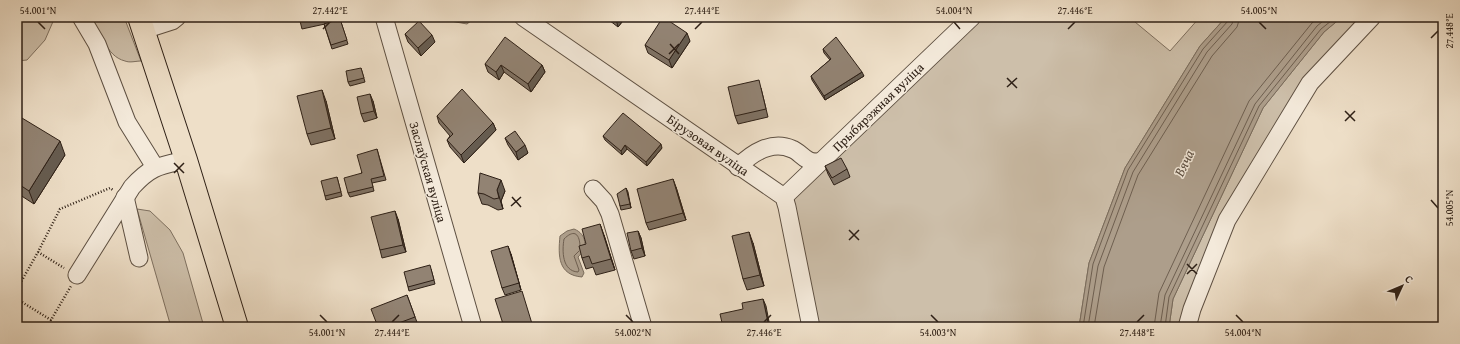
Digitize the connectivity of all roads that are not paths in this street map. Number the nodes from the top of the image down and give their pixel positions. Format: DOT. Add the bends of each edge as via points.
graph roads {
  1 [pos="81,17"];
  2 [pos="177,17"];
  3 [pos="384,17"];
  4 [pos="523,17"];
  5 [pos="972,17"];
  6 [pos="1372,17"];
  7 [pos="142,24"];
  8 [pos="186,160"];
  9 [pos="820,162"];
  10 [pos="155,167"];
  11 [pos="738,167"];
  12 [pos="593,189"];
  13 [pos="125,197"];
  14 [pos="784,197"];
  15 [pos="138,258"];
  16 [pos="77,275"];
  17 [pos="237,327"];
  18 [pos="473,327"];
  19 [pos="643,327"];
  20 [pos="811,327"];
  21 [pos="1188,327"];
  1 -- 10 [label="street" via="97,44 127,122"];
  2 -- 7 [label="street" via="172,21"];
  3 -- 18 [label="street, Заслаўская вуліца"];
  4 -- 11 [label="street, Бірузовая вуліца"];
  5 -- 9 [label="street, Прыбярэжная вуліца"];
  6 -- 21 [label="street" via="1310,83 1227,220 1192,309"];
  7 -- 8 [label="main road"];
  8 -- 10 [label="street"];
  8 -- 17 [label="main road"];
  9 -- 11 [label="street" via="808,161 792,149 779,147 757,151"];
  9 -- 14 [label="street, Прыбярэжная вуліца"];
  10 -- 13 [label="street" via="142,176"];
  11 -- 14 [label="street, Бірузовая вуліца"];
  12 -- 19 [label="street" via="604,201 610,214"];
  13 -- 15 [label="street"];
  13 -- 16 [label="street"];
  14 -- 20 [label="street"];
}
